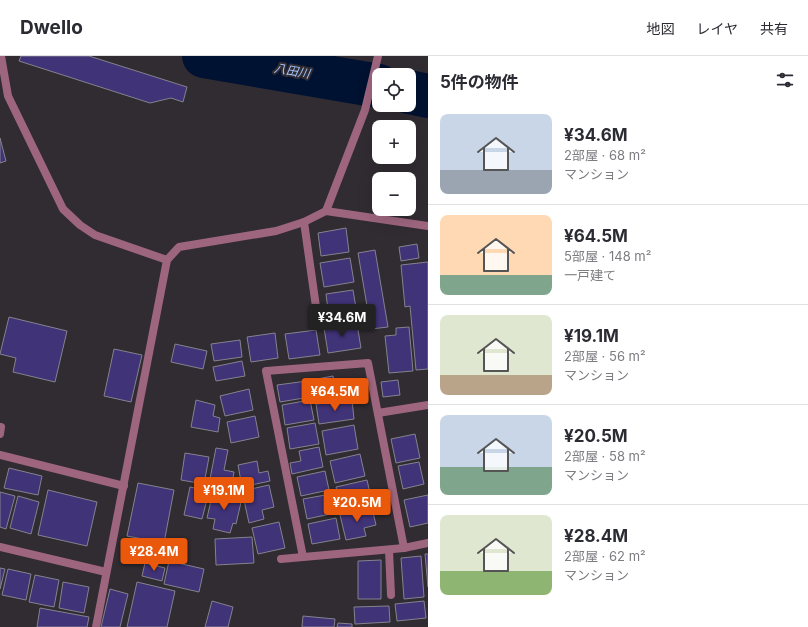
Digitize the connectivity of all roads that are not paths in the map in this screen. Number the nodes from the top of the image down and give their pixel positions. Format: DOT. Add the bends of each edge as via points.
graph roads {
  1 [pos="0,56"];
  2 [pos="378,59"];
  3 [pos="326,210"];
  4 [pos="304,222"];
  5 [pos="428,226"];
  6 [pos="167,260"];
  7 [pos="318,321"];
  8 [pos="428,405"];
  9 [pos="378,413"];
  10 [pos="0,455"];
  11 [pos="124,486"];
  12 [pos="428,543"];
  13 [pos="0,547"];
  14 [pos="404,548"];
  15 [pos="389,550"];
  16 [pos="303,557"];
  17 [pos="281,560"];
  18 [pos="106,572"];
  19 [pos="391,595"];
  20 [pos="96,627"];
  1 -- 6 [label="street" via="8,96 63,209 95,235"];
  2 -- 3 [label="street" via="365,110"];
  3 -- 4 [label="street"];
  3 -- 5 [label="street"];
  4 -- 6 [label="street" via="276,231 179,247"];
  4 -- 7 [label="street"];
  6 -- 11 [label="street"];
  8 -- 9 [label="street"];
  9 -- 14 [label="street"];
  9 -- 16 [label="street" via="368,363 266,371"];
  10 -- 11 [label="street"];
  11 -- 18 [label="street"];
  12 -- 14 [label="street"];
  13 -- 18 [label="street"];
  14 -- 15 [label="street"];
  15 -- 16 [label="street"];
  15 -- 19 [label="street"];
  16 -- 17 [label="street"];
  18 -- 20 [label="street"];
}
